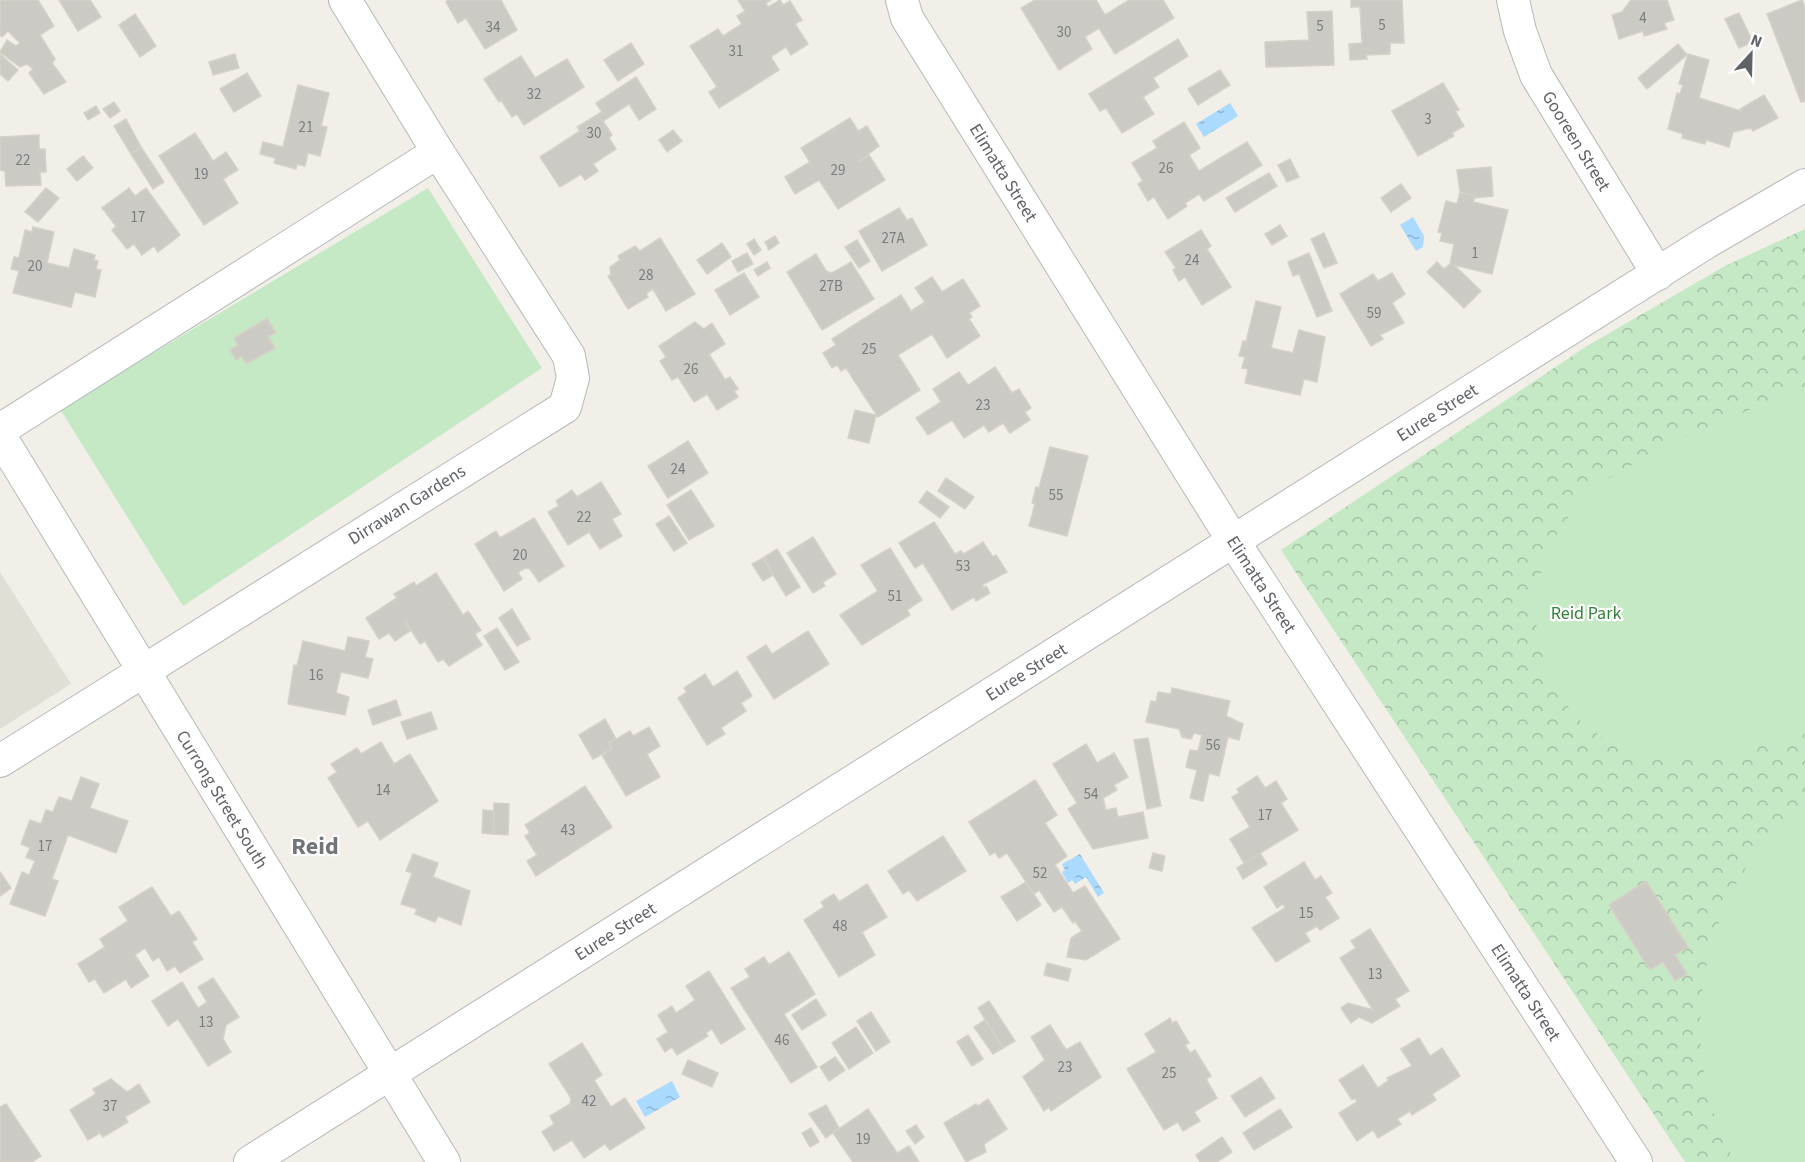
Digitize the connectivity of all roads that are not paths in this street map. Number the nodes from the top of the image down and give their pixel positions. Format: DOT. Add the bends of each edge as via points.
graph roads {
  1 [pos="345,0"];
  2 [pos="902,0"];
  3 [pos="1513,0"];
  4 [pos="438,152"];
  5 [pos="1805,185"];
  6 [pos="1658,274"];
  7 [pos="0,430"];
  8 [pos="0,436"];
  9 [pos="1234,542"];
  10 [pos="142,670"];
  11 [pos="0,761"];
  12 [pos="390,1076"];
  13 [pos="250,1162"];
  14 [pos="444,1162"];
  15 [pos="1636,1162"];
  1 -- 4 [label="street, Dirrawan Gardens"];
  2 -- 9 [label="street, Elimatta Street" via="907,18"];
  3 -- 6 [label="street, Gooreen Street" via="1536,75"];
  4 -- 7 [label="street"];
  4 -- 10 [label="street, Dirrawan Gardens" via="569,356 573,378 565,407"];
  5 -- 6 [label="street, Euree Street"];
  6 -- 9 [label="street, Euree Street"];
  8 -- 10 [label="street, Currong Street South"];
  9 -- 12 [label="street, Euree Street"];
  9 -- 15 [label="street, Elimatta Street"];
  10 -- 11 [label="street, Dirrawan Gardens"];
  10 -- 12 [label="street, Currong Street South"];
  12 -- 13 [label="street, Euree Street"];
  12 -- 14 [label="street, Currong Street South"];
}
